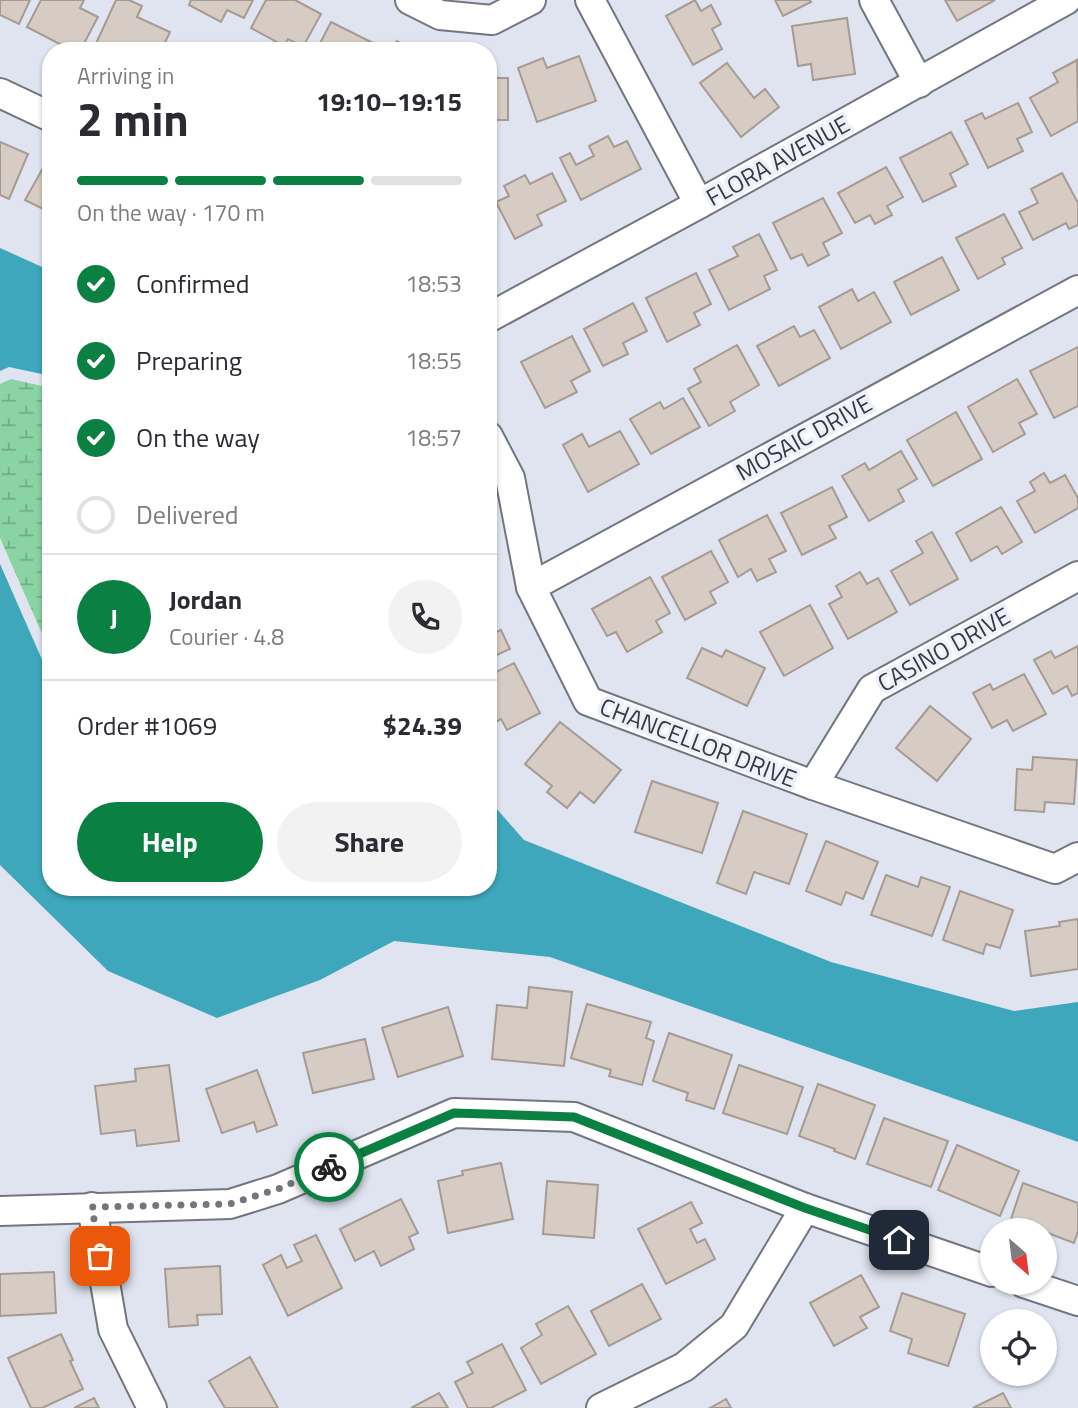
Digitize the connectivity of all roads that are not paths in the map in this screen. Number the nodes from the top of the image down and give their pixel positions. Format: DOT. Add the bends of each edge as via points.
graph roads {
  1 [pos="410,0"];
  2 [pos="531,0"];
  3 [pos="590,0"];
  4 [pos="874,0"];
  5 [pos="1066,0"];
  6 [pos="919,83"];
  7 [pos="0,93"];
  8 [pos="42,113"];
  9 [pos="699,204"];
  10 [pos="1078,290"];
  11 [pos="497,313"];
  12 [pos="497,453"];
  13 [pos="1078,576"];
  14 [pos="531,587"];
  15 [pos="813,785"];
  16 [pos="1078,858"];
  17 [pos="92,1207"];
  18 [pos="805,1208"];
  19 [pos="0,1211"];
  20 [pos="980,1268"];
  21 [pos="1057,1294"];
  22 [pos="1078,1301"];
  23 [pos="152,1408"];
  24 [pos="601,1408"];
  1 -- 2 [label="street" via="440,15 492,20"];
  3 -- 9 [label="street"];
  4 -- 6 [label="street"];
  5 -- 6 [label="street, FLORA AVENUE"];
  6 -- 9 [label="street, FLORA AVENUE"];
  7 -- 8 [label="street"];
  9 -- 11 [label="street, FLORA AVENUE"];
  10 -- 14 [label="street, MOSAIC DRIVE"];
  12 -- 14 [label="street, CHANCELLOR DRIVE" via="510,478"];
  13 -- 15 [label="street, CASINO DRIVE" via="872,689"];
  14 -- 15 [label="street, CHANCELLOR DRIVE" via="589,701"];
  15 -- 16 [label="street, CHANCELLOR DRIVE" via="1055,869"];
  17 -- 18 [label="street" via="230,1204 278,1189 454,1113 574,1117"];
  17 -- 19 [label="street"];
  17 -- 23 [label="street" via="113,1329"];
  18 -- 20 [label="street"];
  18 -- 24 [label="street" via="734,1326 684,1367"];
  21 -- 22 [label="street"];
}
